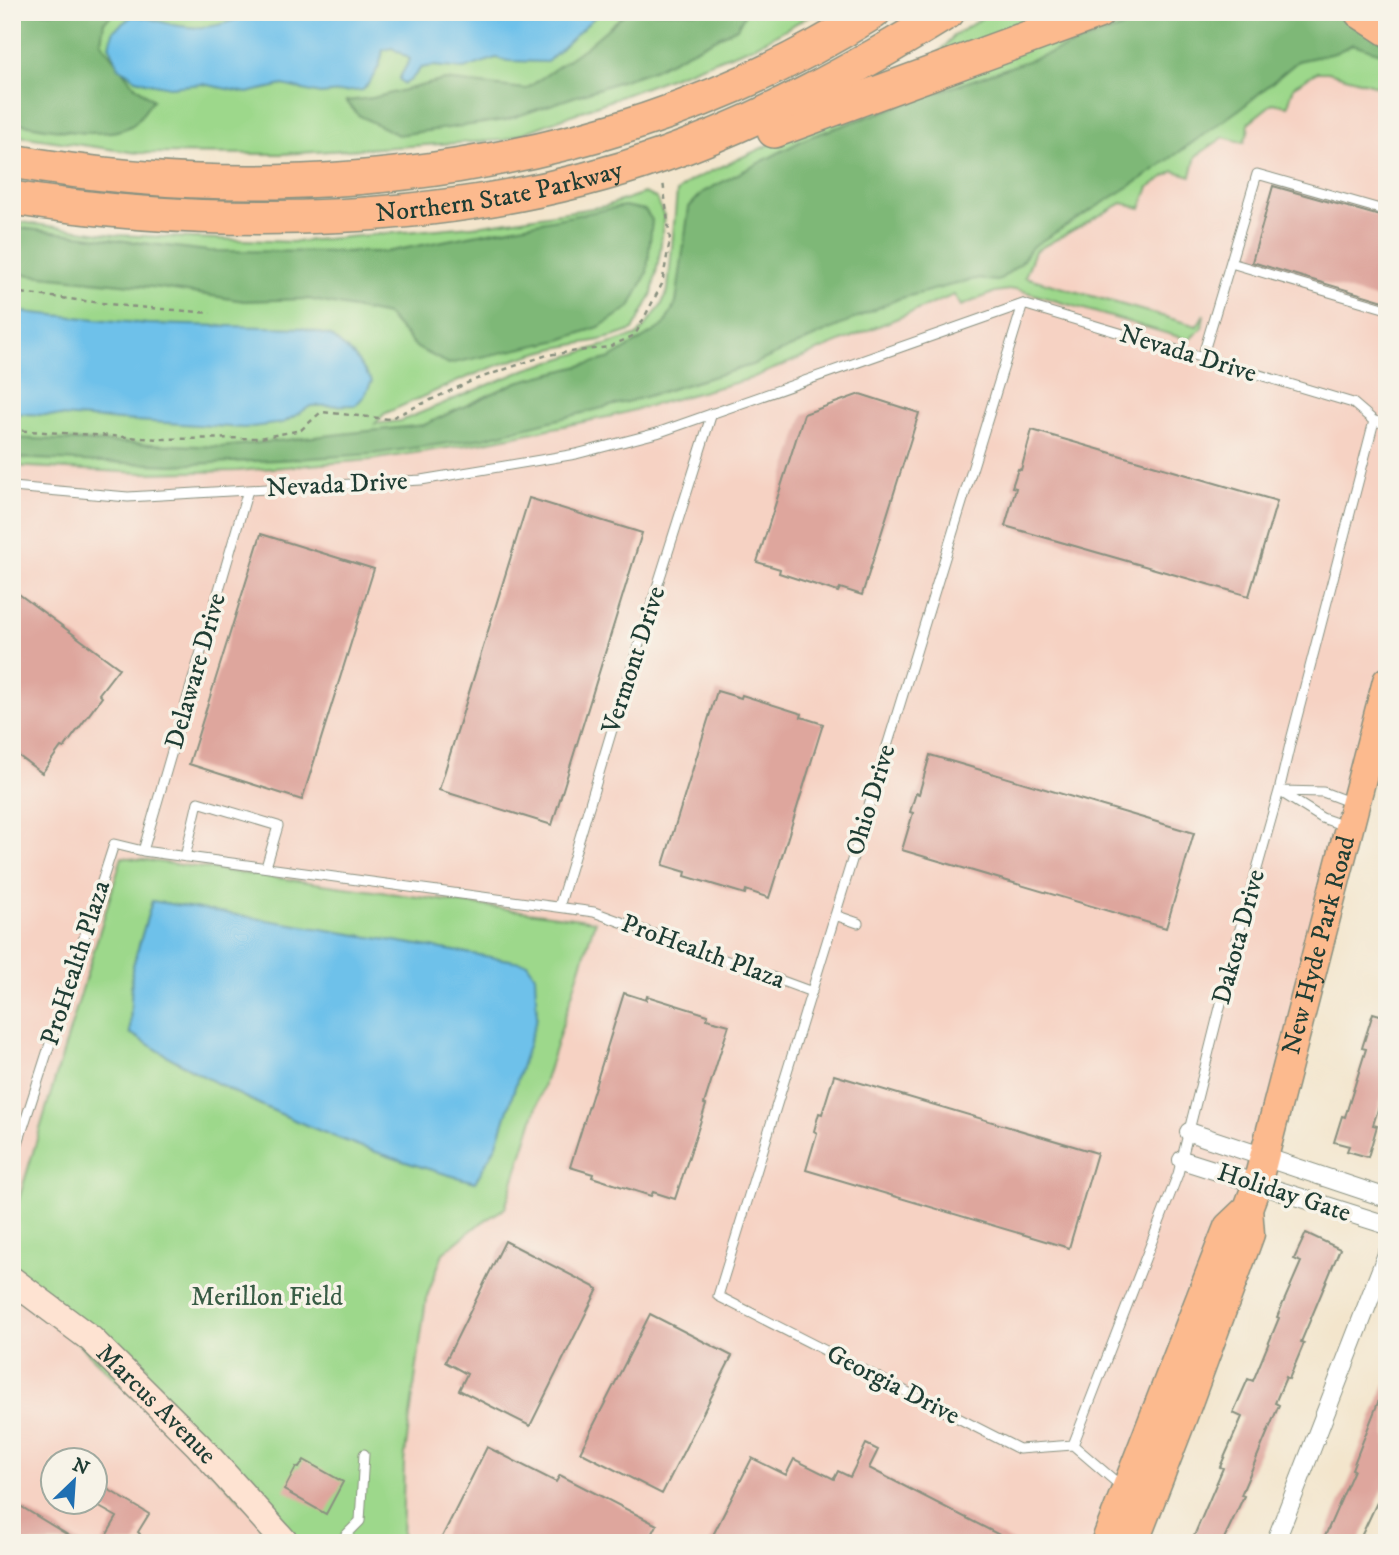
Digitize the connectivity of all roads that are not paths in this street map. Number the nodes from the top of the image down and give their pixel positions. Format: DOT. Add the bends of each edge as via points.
graph roads {
  1 [pos="874,12"];
  2 [pos="948,12"];
  3 [pos="1098,12"];
  4 [pos="1361,12"];
  5 [pos="1387,29"];
  6 [pos="659,157"];
  7 [pos="12,161"];
  8 [pos="12,198"];
  9 [pos="1387,211"];
  10 [pos="1231,263"];
  11 [pos="1023,304"];
  12 [pos="1387,309"];
  13 [pos="1202,358"];
  14 [pos="712,413"];
  15 [pos="1374,421"];
  16 [pos="1387,424"];
  17 [pos="12,487"];
  18 [pos="248,490"];
  19 [pos="1387,681"];
  20 [pos="1279,791"];
  21 [pos="1351,816"];
  22 [pos="143,851"];
  23 [pos="185,857"];
  24 [pos="266,867"];
  25 [pos="559,907"];
  26 [pos="835,915"];
  27 [pos="858,923"];
  28 [pos="812,992"];
  29 [pos="1189,1132"];
  30 [pos="1181,1160"];
  31 [pos="12,1162"];
  32 [pos="1256,1183"];
  33 [pos="1387,1198"];
  34 [pos="1387,1225"];
  35 [pos="1387,1254"];
  36 [pos="12,1280"];
  37 [pos="718,1296"];
  38 [pos="1073,1445"];
  39 [pos="364,1454"];
  40 [pos="1126,1490"];
  41 [pos="286,1543"];
  42 [pos="338,1543"];
  43 [pos="1105,1543"];
  44 [pos="1134,1543"];
  45 [pos="1275,1543"];
  1 -- 7 [label="highway, Northern State Parkway" via="795,57 694,104 576,142 481,161 393,174 270,181 144,177"];
  2 -- 6 [label="highway, Northern State Parkway" via="783,106"];
  3 -- 6 [label="highway" via="761,136"];
  4 -- 5 [label="highway"];
  6 -- 8 [label="highway, Northern State Parkway" via="548,187 367,213 184,216"];
  9 -- 10 [label="lane" via="1257,174"];
  10 -- 12 [label="lane"];
  10 -- 13 [label="lane"];
  11 -- 13 [label="lane, Nevada Drive"];
  11 -- 14 [label="lane, Nevada Drive"];
  11 -- 26 [label="lane, Ohio Drive"];
  13 -- 15 [label="lane, Nevada Drive" via="1353,403"];
  14 -- 18 [label="lane, Nevada Drive" via="576,454 421,480"];
  14 -- 25 [label="lane, Vermont Drive"];
  15 -- 16 [label="lane"];
  15 -- 20 [label="lane, Dakota Drive"];
  17 -- 18 [label="lane, Nevada Drive" via="128,497"];
  18 -- 22 [label="lane, Delaware Drive"];
  19 -- 21 [label="main road, New Hyde Park Road"];
  20 -- 21 [label="lane" via="1322,818"];
  20 -- 21 [label="lane" via="1323,792"];
  20 -- 29 [label="lane, Dakota Drive"];
  21 -- 32 [label="main road, New Hyde Park Road"];
  22 -- 23 [label="lane, ProHealth Plaza"];
  22 -- 31 [label="lane, ProHealth Plaza" via="114,844"];
  23 -- 24 [label="lane, ProHealth Plaza"];
  23 -- 24 [label="lane" via="198,802 278,826"];
  24 -- 25 [label="lane, ProHealth Plaza"];
  25 -- 28 [label="lane, ProHealth Plaza" via="594,912"];
  26 -- 27 [label="lane"];
  26 -- 28 [label="lane, Ohio Drive"];
  28 -- 37 [label="lane, Ohio Drive"];
  29 -- 30 [label="lane, Dakota Drive"];
  29 -- 32 [label="street, Holiday Gate"];
  30 -- 32 [label="street, Holiday Gate"];
  30 -- 38 [label="lane, Dakota Drive"];
  32 -- 33 [label="street, Holiday Gate"];
  32 -- 34 [label="street, Holiday Gate"];
  32 -- 40 [label="main road, New Hyde Park Road" via="1228,1227"];
  32 -- 44 [label="main road, New Hyde Park Road" via="1250,1234"];
  35 -- 45 [label="street"];
  36 -- 41 [label="main road, Marcus Avenue" via="91,1339 198,1444"];
  37 -- 38 [label="lane, Georgia Drive" via="1019,1449"];
  38 -- 40 [label="lane"];
  39 -- 42 [label="lane" via="360,1521"];
  40 -- 43 [label="main road, New Hyde Park Road"];
}
